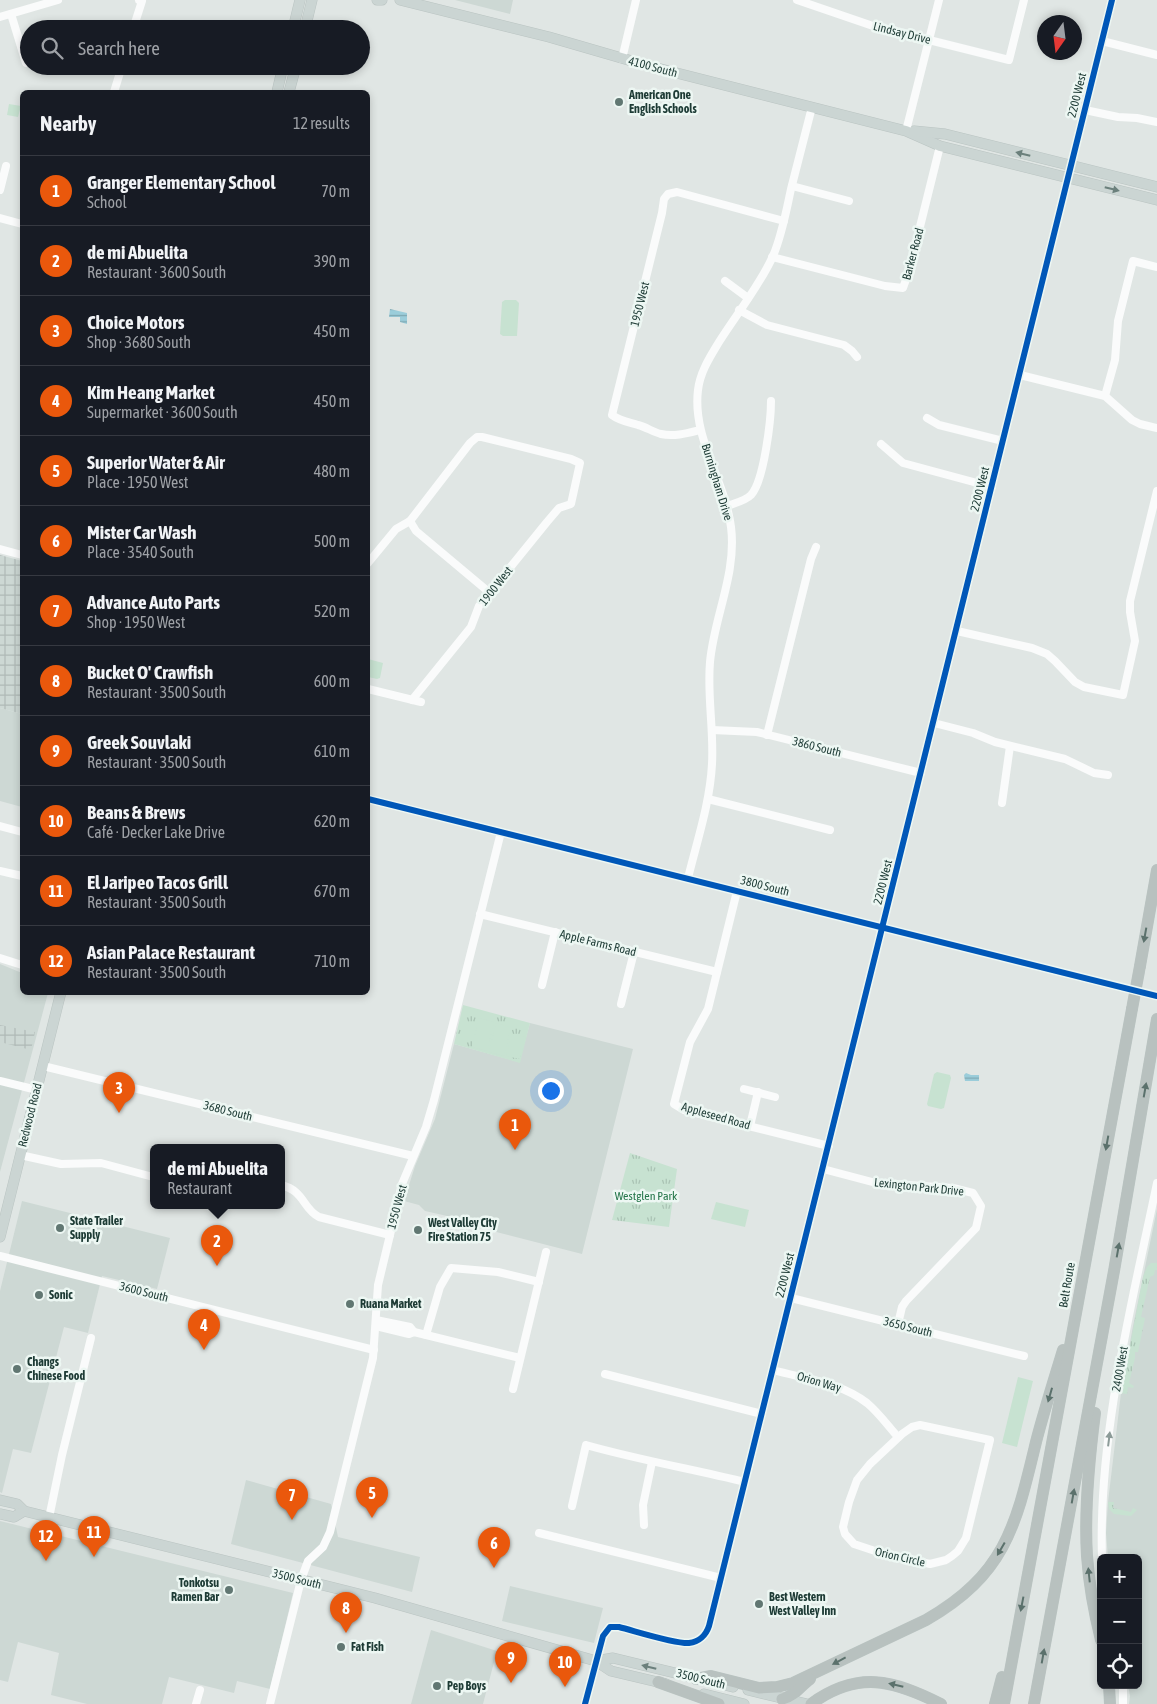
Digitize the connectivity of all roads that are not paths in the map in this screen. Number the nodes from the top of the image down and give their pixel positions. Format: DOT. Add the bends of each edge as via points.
graph roads {
  1 [pos="58,0"];
  2 [pos="140,0"];
  3 [pos="300,0"];
  4 [pos="312,0"];
  5 [pos="377,0"];
  6 [pos="382,0"];
  7 [pos="400,0"];
  8 [pos="636,0"];
  9 [pos="797,0"];
  10 [pos="939,0"];
  11 [pos="1024,0"];
  12 [pos="1112,0"];
  13 [pos="11,14"];
  14 [pos="0,17"];
  15 [pos="135,20"];
  16 [pos="295,20"];
  17 [pos="307,20"];
  18 [pos="929,40"];
  19 [pos="1102,41"];
  20 [pos="20,43"];
  21 [pos="1157,55"];
  22 [pos="622,59"];
  23 [pos="119,75"];
  24 [pos="282,75"];
  25 [pos="294,75"];
  26 [pos="115,90"];
  27 [pos="278,90"];
  28 [pos="290,90"];
  29 [pos="812,107"];
  30 [pos="1085,110"];
  31 [pos="1157,122"];
  32 [pos="906,131"];
  33 [pos="940,146"];
  34 [pos="6,166"];
  35 [pos="1070,166"];
  36 [pos="1068,178"];
  37 [pos="792,186"];
  38 [pos="1157,187"];
  39 [pos="0,190"];
  40 [pos="1157,200"];
  41 [pos="849,201"];
  42 [pos="0,218"];
  43 [pos="784,221"];
  44 [pos="20,223"];
  45 [pos="772,257"];
  46 [pos="1157,267"];
  47 [pos="725,281"];
  48 [pos="748,298"];
  49 [pos="739,310"];
  50 [pos="856,357"];
  51 [pos="1020,375"];
  52 [pos="1105,396"];
  53 [pos="771,401"];
  54 [pos="927,418"];
  55 [pos="1157,428"];
  56 [pos="700,430"];
  57 [pos="1003,441"];
  58 [pos="881,444"];
  59 [pos="992,487"];
  60 [pos="1157,491"];
  61 [pos="727,506"];
  62 [pos="410,521"];
  63 [pos="816,547"];
  64 [pos="0,549"];
  65 [pos="20,554"];
  66 [pos="370,560"];
  67 [pos="490,593"];
  68 [pos="957,630"];
  69 [pos="370,690"];
  70 [pos="412,700"];
  71 [pos="421,702"];
  72 [pos="934,723"];
  73 [pos="712,730"];
  74 [pos="767,734"];
  75 [pos="1010,746"];
  76 [pos="921,773"];
  77 [pos="1108,775"];
  78 [pos="370,799"];
  79 [pos="708,799"];
  80 [pos="1002,803"];
  81 [pos="0,826"];
  82 [pos="830,830"];
  83 [pos="20,831"];
  84 [pos="501,832"];
  85 [pos="1157,870"];
  86 [pos="0,871"];
  87 [pos="20,876"];
  88 [pos="688,878"];
  89 [pos="737,891"];
  90 [pos="480,914"];
  91 [pos="884,928"];
  92 [pos="555,932"];
  93 [pos="634,952"];
  94 [pos="0,958"];
  95 [pos="20,964"];
  96 [pos="717,972"];
  97 [pos="542,985"];
  98 [pos="60,995"];
  99 [pos="1157,996"];
  100 [pos="622,1004"];
  101 [pos="1157,1019"];
  102 [pos="42,1066"];
  103 [pos="0,1080"];
  104 [pos="744,1089"];
  105 [pos="37,1090"];
  106 [pos="758,1092"];
  107 [pos="775,1097"];
  108 [pos="750,1126"];
  109 [pos="829,1146"];
  110 [pos="20,1155"];
  111 [pos="413,1156"];
  112 [pos="823,1169"];
  113 [pos="150,1175"];
  114 [pos="1157,1183"];
  115 [pos="285,1186"];
  116 [pos="390,1235"];
  117 [pos="0,1237"];
  118 [pos="546,1252"];
  119 [pos="0,1256"];
  120 [pos="1114,1271"];
  121 [pos="1082,1280"];
  122 [pos="539,1282"];
  123 [pos="791,1298"];
  124 [pos="376,1323"];
  125 [pos="898,1324"];
  126 [pos="426,1335"];
  127 [pos="91,1338"];
  128 [pos="374,1350"];
  129 [pos="1024,1356"];
  130 [pos="520,1358"];
  131 [pos="773,1370"];
  132 [pos="605,1374"];
  133 [pos="513,1389"];
  134 [pos="762,1414"];
  135 [pos="898,1437"];
  136 [pos="652,1462"];
  137 [pos="745,1482"];
  138 [pos="0,1500"];
  139 [pos="572,1506"];
  140 [pos="24,1511"];
  141 [pos="0,1514"];
  142 [pos="49,1518"];
  143 [pos="644,1525"];
  144 [pos="539,1533"];
  145 [pos="1102,1554"];
  146 [pos="722,1578"];
  147 [pos="301,1580"];
  148 [pos="1097,1622"];
  149 [pos="1015,1640"];
  150 [pos="596,1661"];
  151 [pos="821,1670"];
  152 [pos="696,1678"];
  153 [pos="658,1682"];
  154 [pos="1110,1689"];
  155 [pos="1123,1689"];
  156 [pos="200,1690"];
  157 [pos="782,1699"];
  158 [pos="196,1704"];
  159 [pos="270,1704"];
  160 [pos="585,1704"];
  161 [pos="719,1704"];
  162 [pos="744,1704"];
  163 [pos="807,1704"];
  164 [pos="811,1704"];
  165 [pos="941,1704"];
  166 [pos="995,1704"];
  167 [pos="1004,1704"];
  168 [pos="1034,1704"];
  169 [pos="1110,1704"];
  170 [pos="1123,1704"];
  1 -- 13 [label="street"];
  2 -- 15 [label="street"];
  3 -- 16 [label="main road"];
  4 -- 17 [label="main road"];
  5 -- 6 [label="main road"];
  7 -- 22 [label="main road, 4100 South" via="549,37"];
  8 -- 22 [label="street"];
  9 -- 18 [label="street, Lindsay Drive" via="850,19"];
  10 -- 18 [label="street"];
  11 -- 18 [label="street, Lindsay Drive" via="1009,60"];
  12 -- 19 [label="street, 2200 West"];
  13 -- 14 [label="street"];
  13 -- 20 [label="street"];
  18 -- 32 [label="street"];
  19 -- 21 [label="street"];
  19 -- 30 [label="street, 2200 West"];
  22 -- 29 [label="main road, 4100 South"];
  23 -- 26 [label="street"];
  24 -- 27 [label="main road"];
  25 -- 28 [label="main road"];
  29 -- 32 [label="main road, 4100 South"];
  29 -- 37 [label="street, Burningham Drive"];
  30 -- 31 [label="street"];
  30 -- 35 [label="street, 2200 West"];
  32 -- 33 [label="main road, 4100 South"];
  35 -- 32 [label="main road, 4100 South, one-way" via="945,134"];
  33 -- 36 [label="main road, 4100 South"];
  33 -- 45 [label="street, Barker Road" via="903,288"];
  34 -- 39 [label="street"];
  35 -- 36 [label="street, 2200 West"];
  35 -- 38 [label="main road, 4100 South"];
  36 -- 40 [label="main road, 4100 South, one-way"];
  36 -- 51 [label="street, 2200 West"];
  37 -- 41 [label="street"];
  37 -- 43 [label="street, Burningham Drive"];
  42 -- 44 [label="street"];
  43 -- 45 [label="street, Burningham Drive"];
  43 -- 56 [label="street, 1950 West" via="677,192 668,194 664,199 612,415 659,434"];
  45 -- 48 [label="street, Burningham Drive"];
  46 -- 52 [label="street" via="1133,261 1118,321 1115,360"];
  47 -- 48 [label="street"];
  48 -- 49 [label="street, Burningham Drive"];
  49 -- 50 [label="street" via="767,326 844,345"];
  49 -- 56 [label="street, Burningham Drive" via="701,377 698,389"];
  51 -- 52 [label="street"];
  51 -- 57 [label="street, 2200 West"];
  52 -- 55 [label="street" via="1132,420"];
  53 -- 61 [label="street" via="771,428 755,490 744,500"];
  54 -- 57 [label="street" via="939,425"];
  56 -- 61 [label="street, Burningham Drive"];
  57 -- 59 [label="street, 2200 West"];
  58 -- 59 [label="street" via="903,463"];
  59 -- 68 [label="street, 2200 West"];
  60 -- 68 [label="street" via="1130,601 1135,641 1123,695 1075,682 1055,660 1032,648"];
  61 -- 73 [label="street, Burningham Drive" via="731,526 731,564 710,661"];
  62 -- 66 [label="street" via="396,528"];
  62 -- 67 [label="street" via="416,531"];
  62 -- 67 [label="street, 1900 West" via="477,437 580,463 571,504 559,508"];
  63 -- 74 [label="street"];
  64 -- 65 [label="street"];
  67 -- 70 [label="street, 1900 West" via="479,606 471,627"];
  68 -- 72 [label="street, 2200 West"];
  69 -- 70 [label="street"];
  70 -- 71 [label="street"];
  72 -- 75 [label="street" via="973,732"];
  72 -- 76 [label="street, 2200 West"];
  73 -- 74 [label="street, 3860 South"];
  73 -- 79 [label="street, Burningham Drive"];
  74 -- 76 [label="street, 3860 South"];
  75 -- 77 [label="street" via="1058,757 1094,773"];
  75 -- 80 [label="street"];
  76 -- 91 [label="street, 2200 West"];
  78 -- 84 [label="street, 3800 South"];
  79 -- 82 [label="street"];
  79 -- 88 [label="street, Burningham Drive"];
  81 -- 83 [label="street"];
  84 -- 88 [label="street, 3800 South"];
  84 -- 90 [label="street, 1950 West"];
  85 -- 121 [label="highway, Belt Route, one-way, bridge"];
  86 -- 87 [label="street"];
  88 -- 89 [label="street, 3800 South"];
  89 -- 91 [label="street, 3800 South"];
  89 -- 96 [label="street, Appleseed Road"];
  90 -- 92 [label="street, Apple Farms Road"];
  90 -- 111 [label="street, 1950 West" via="432,1109"];
  91 -- 99 [label="street, 3800 South"];
  91 -- 109 [label="street, 2200 West"];
  92 -- 93 [label="street, Apple Farms Road"];
  92 -- 97 [label="street"];
  93 -- 96 [label="street, Apple Farms Road"];
  93 -- 100 [label="street"];
  94 -- 95 [label="street"];
  96 -- 108 [label="street, Appleseed Road" via="708,1009 690,1042 674,1104 684,1110"];
  98 -- 102 [label="main road, Redwood Road"];
  120 -- 101 [label="highway, one-way"];
  102 -- 105 [label="main road, Redwood Road"];
  102 -- 111 [label="street, 3680 South"];
  103 -- 105 [label="street"];
  104 -- 106 [label="street"];
  105 -- 110 [label="main road, Redwood Road"];
  106 -- 107 [label="street"];
  106 -- 108 [label="street"];
  108 -- 109 [label="street, Appleseed Road"];
  109 -- 112 [label="street, 2200 West"];
  110 -- 113 [label="street" via="61,1164 101,1163"];
  110 -- 117 [label="main road, Redwood Road"];
  111 -- 116 [label="street, 1950 West" via="402,1184"];
  112 -- 123 [label="street, 2200 West"];
  112 -- 125 [label="street, Lexington Park Drive" via="876,1183 953,1188 973,1193 981,1206 976,1228 906,1301"];
  145 -- 114 [label="street, 2400 West, one-way" via="1103,1490 1114,1402"];
  115 -- 116 [label="street" via="299,1194 313,1214 319,1217"];
  116 -- 124 [label="street, 1950 West" via="378,1284"];
  118 -- 122 [label="street"];
  119 -- 128 [label="street, 3600 South"];
  148 -- 120 [label="highway, one-way" via="1088,1572 1087,1502"];
  168 -- 120 [label="highway, one-way"];
  121 -- 149 [label="highway, Belt Route, one-way"];
  121 -- 151 [label="highway, one-way" via="1022,1500 996,1559 970,1588 942,1610"];
  122 -- 126 [label="street" via="498,1272 450,1268 440,1287"];
  122 -- 130 [label="street"];
  123 -- 125 [label="street, 3650 South"];
  123 -- 131 [label="street, 2200 West"];
  124 -- 126 [label="street" via="409,1334"];
  124 -- 128 [label="street, 1950 West"];
  125 -- 129 [label="street, 3650 South"];
  126 -- 130 [label="street"];
  127 -- 142 [label="street"];
  128 -- 147 [label="street, 1950 West" via="330,1532 323,1547 308,1561"];
  130 -- 133 [label="street"];
  131 -- 134 [label="street, 2200 West"];
  131 -- 135 [label="street, Orion Way" via="854,1394 869,1404"];
  132 -- 134 [label="street"];
  134 -- 137 [label="street, 2200 West"];
  135 -- 135 [label="street, Orion Circle" via="857,1480 844,1531 848,1539 861,1548 930,1564 946,1560 958,1551 966,1538 990,1440 928,1425 912,1427"];
  136 -- 137 [label="street"];
  136 -- 139 [label="street" via="586,1445"];
  136 -- 143 [label="street" via="643,1505"];
  137 -- 146 [label="street, 2200 West"];
  138 -- 140 [label="main road, 3500 South" via="17,1504"];
  140 -- 141 [label="main road, 3500 South" via="14,1517"];
  140 -- 142 [label="main road, 3500 South"];
  142 -- 147 [label="main road, 3500 South"];
  144 -- 146 [label="street"];
  146 -- 150 [label="street, 2200 West" via="710,1626 700,1639 683,1643 613,1626 604,1633"];
  147 -- 150 [label="main road, 3500 South"];
  147 -- 159 [label="street, 1950 West"];
  149 -- 166 [label="highway"];
  149 -- 167 [label="highway, Belt Route"];
  152 -- 150 [label="main road, 3500 South, one-way" via="613,1658"];
  150 -- 153 [label="main road, 3500 South" via="611,1671"];
  150 -- 160 [label="street"];
  151 -- 152 [label="highway" via="794,1683 768,1688 711,1676"];
  151 -- 157 [label="highway" via="789,1698"];
  152 -- 157 [label="main road, 3500 South"];
  153 -- 161 [label="highway"];
  153 -- 162 [label="main road, 3500 South"];
  154 -- 169 [label="highway"];
  155 -- 170 [label="street"];
  156 -- 158 [label="street"];
  157 -- 163 [label="main road, 3500 South"];
  165 -- 164 [label="highway, one-way" via="908,1688 870,1682 845,1686"];
}
